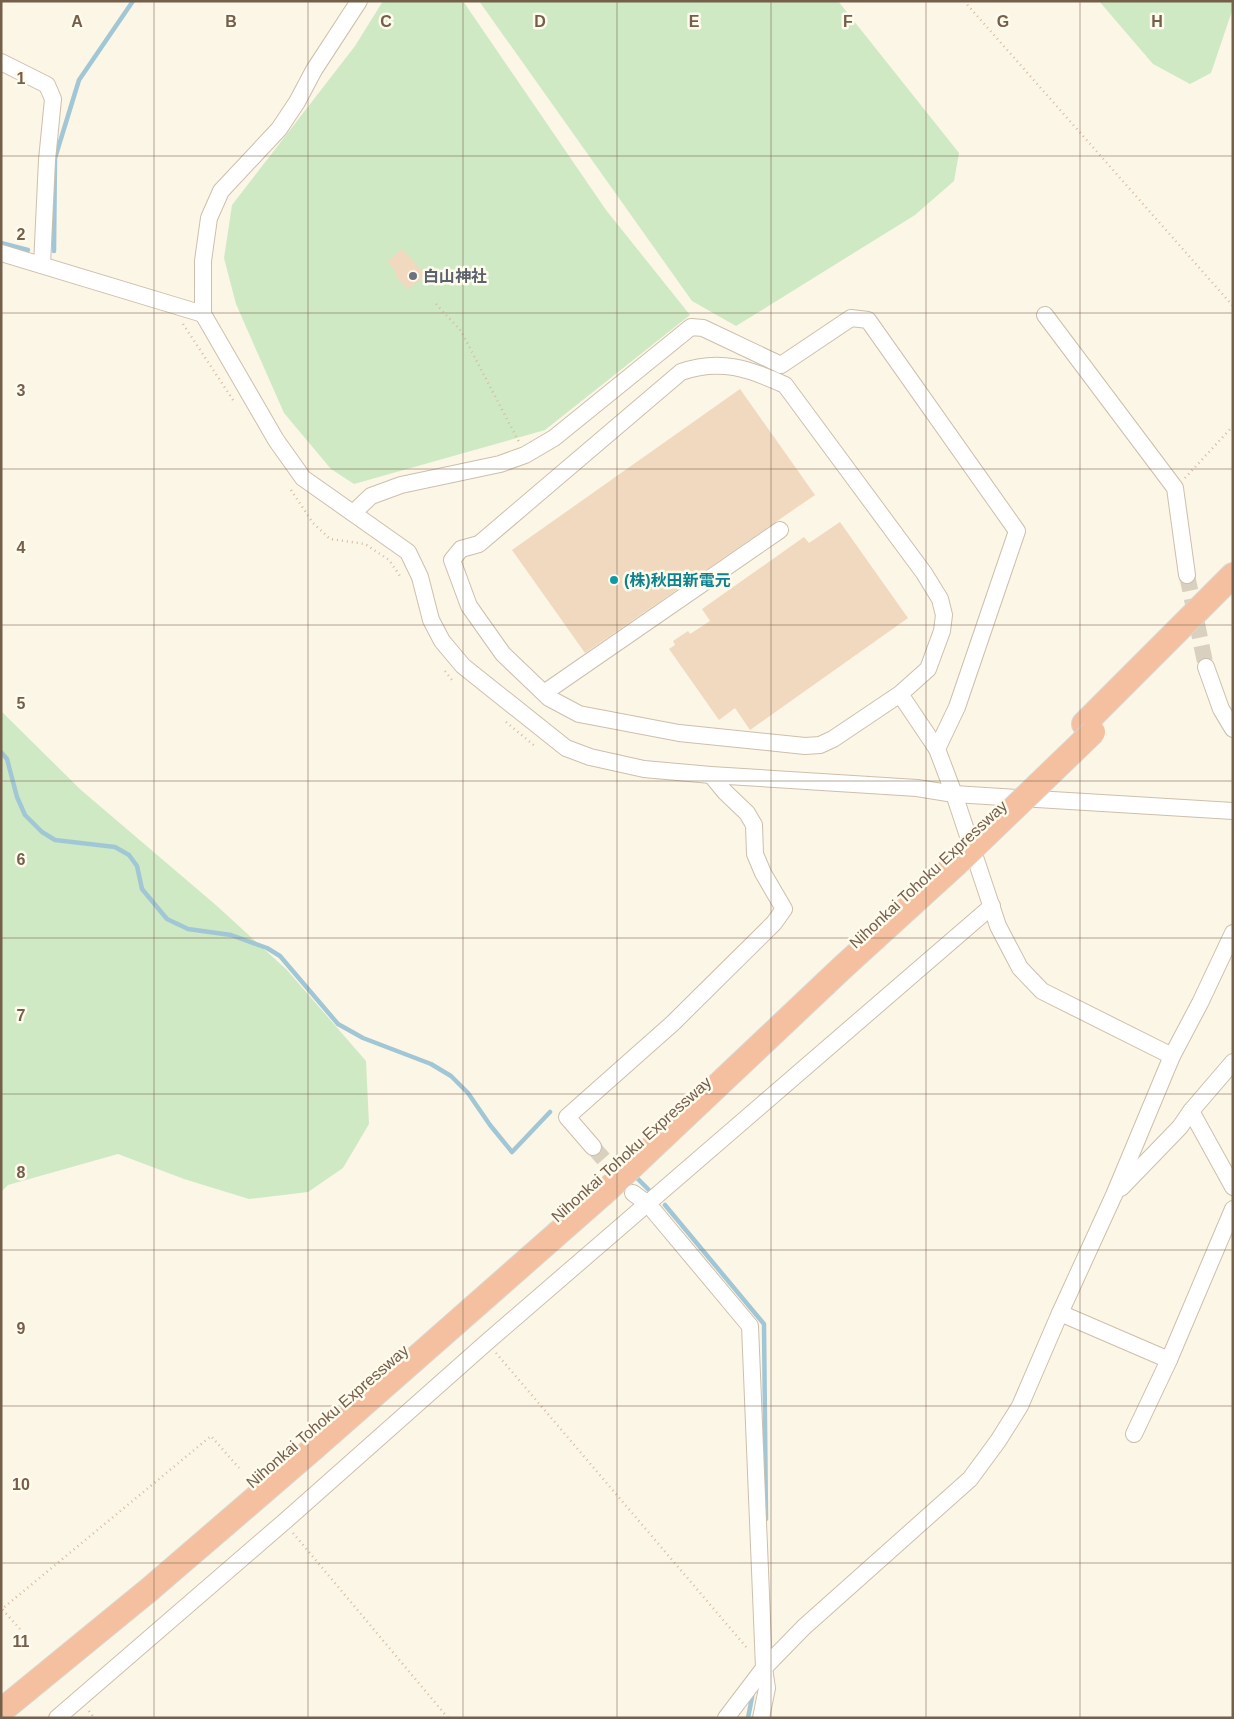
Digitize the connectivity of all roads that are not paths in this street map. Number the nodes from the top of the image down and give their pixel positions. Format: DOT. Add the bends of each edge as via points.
graph roads {
  1 [pos="359,1"];
  2 [pos="2,63"];
  3 [pos="1,252"];
  4 [pos="42,265"];
  5 [pos="202,314"];
  6 [pos="1046,315"];
  7 [pos="353,513"];
  8 [pos="780,530"];
  9 [pos="1187,575"];
  10 [pos="1233,575"];
  11 [pos="1233,595"];
  12 [pos="1206,666"];
  13 [pos="544,693"];
  14 [pos="900,694"];
  15 [pos="1227,708"];
  16 [pos="1088,728"];
  17 [pos="1233,730"];
  18 [pos="937,749"];
  19 [pos="711,775"];
  20 [pos="954,794"];
  21 [pos="1233,810"];
  22 [pos="951,862"];
  23 [pos="992,906"];
  24 [pos="1233,933"];
  25 [pos="1172,1056"];
  26 [pos="1233,1062"];
  27 [pos="1191,1110"];
  28 [pos="593,1148"];
  29 [pos="1233,1187"];
  30 [pos="633,1193"];
  31 [pos="1114,1195"];
  32 [pos="648,1204"];
  33 [pos="1233,1209"];
  34 [pos="1060,1314"];
  35 [pos="1168,1360"];
  36 [pos="1134,1434"];
  37 [pos="764,1668"];
  38 [pos="1,1691"];
  39 [pos="1,1711"];
  40 [pos="57,1718"];
  41 [pos="726,1718"];
  42 [pos="761,1718"];
  1 -- 5 [label="street" via="279,129 221,191 209,218 203,261"];
  2 -- 4 [label="street" via="47,85 53,100"];
  3 -- 4 [label="street"];
  4 -- 5 [label="street"];
  5 -- 7 [label="street" via="276,440 303,478"];
  6 -- 9 [label="street" via="1175,488"];
  7 -- 18 [label="street" via="371,496 401,485 500,464 525,455 554,438 691,327 703,328 781,365 851,318 868,320 1017,531 957,707"];
  7 -- 19 [label="street" via="408,552 420,577 431,620 442,641 462,666 566,748 644,769"];
  8 -- 13 [label="street"];
  10 -- 16 [label="highway, Nihonkai Tohoku Expressway"];
  11 -- 16 [label="highway, Nihonkai Tohoku Expressway"];
  12 -- 15 [label="street"];
  13 -- 14 [label="street" via="579,714 679,733 805,746 820,745 833,739"];
  13 -- 14 [label="street" via="503,654 469,606 452,560 461,549 479,544 681,372 694,367 726,365 759,373 785,385 940,599 944,615 942,631 928,669"];
  14 -- 18 [label="street"];
  15 -- 17 [label="street"];
  16 -- 22 [label="highway, Nihonkai Tohoku Expressway, bridge"];
  18 -- 20 [label="street"];
  19 -- 20 [label="street" via="918,788"];
  19 -- 28 [label="street" via="747,813 754,825 755,854 784,909 774,923 673,1023 566,1117"];
  20 -- 21 [label="street"];
  20 -- 23 [label="street"];
  22 -- 38 [label="highway, Nihonkai Tohoku Expressway" via="460,1303"];
  22 -- 39 [label="highway, Nihonkai Tohoku Expressway" via="607,1190 173,1570"];
  23 -- 25 [label="street" via="998,926 1020,968 1042,991"];
  23 -- 32 [label="street"];
  24 -- 25 [label="street"];
  25 -- 31 [label="street"];
  26 -- 27 [label="street"];
  27 -- 29 [label="street"];
  27 -- 31 [label="street" via="1180,1127"];
  30 -- 32 [label="street"];
  31 -- 34 [label="street"];
  32 -- 37 [label="street" via="750,1326"];
  32 -- 40 [label="street"];
  33 -- 35 [label="street"];
  34 -- 35 [label="street"];
  34 -- 37 [label="street" via="1020,1406 970,1478 804,1627"];
  35 -- 36 [label="street"];
  37 -- 41 [label="street"];
  37 -- 42 [label="street" via="767,1688"];
}
